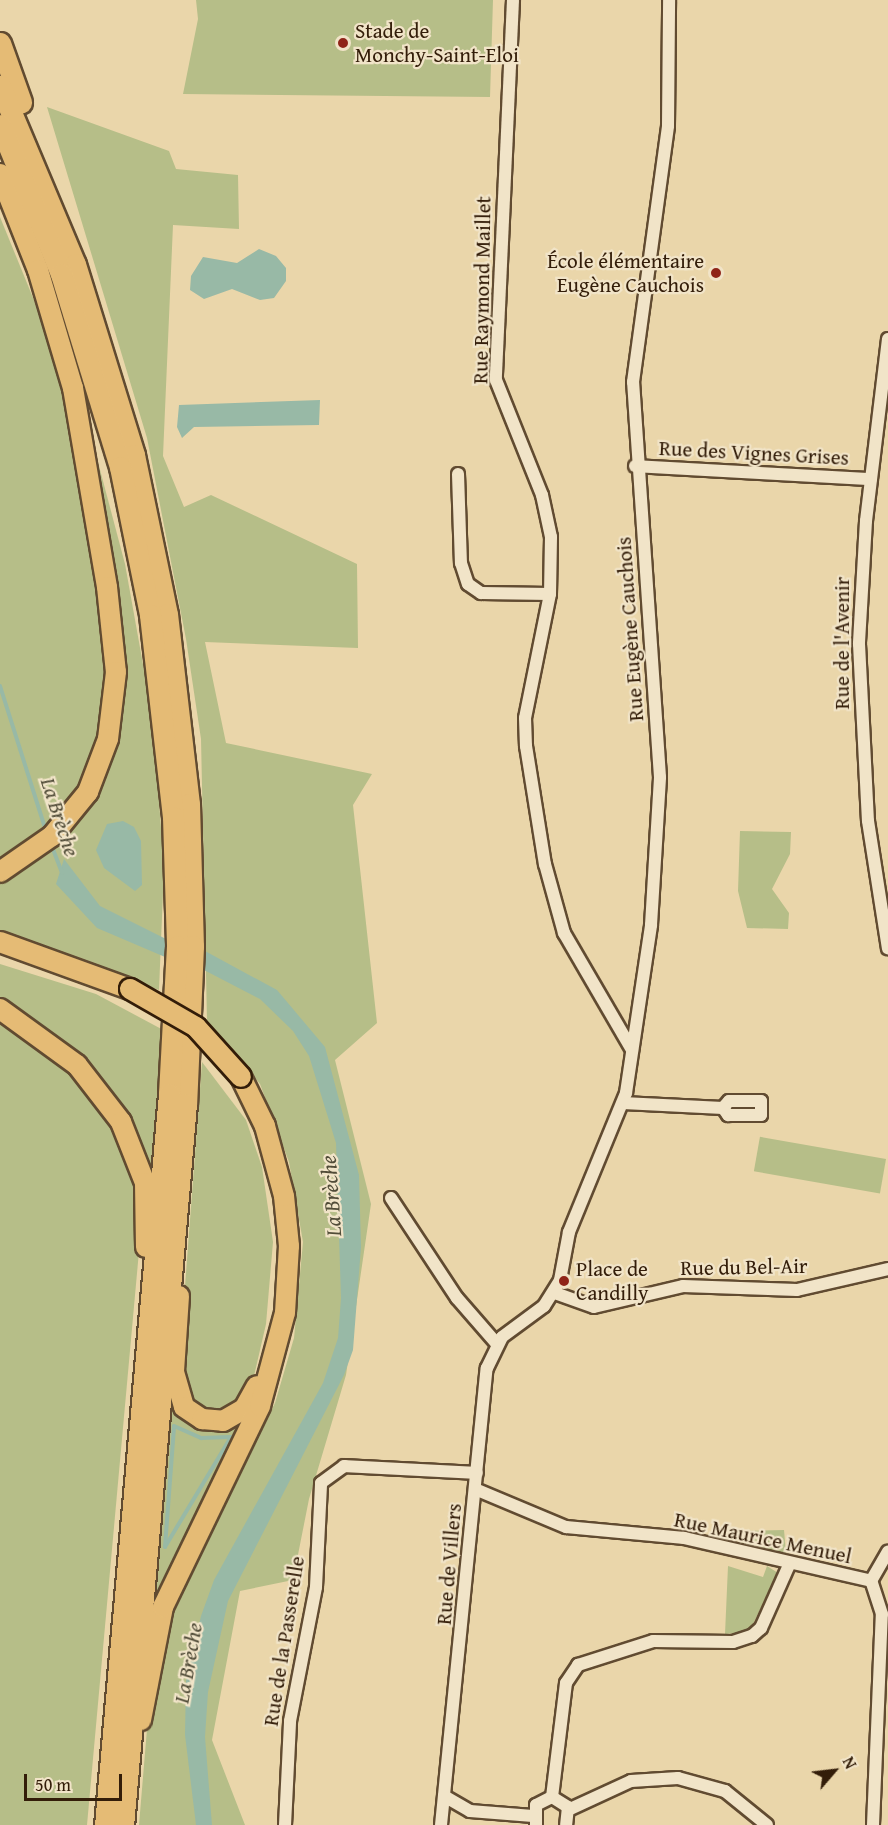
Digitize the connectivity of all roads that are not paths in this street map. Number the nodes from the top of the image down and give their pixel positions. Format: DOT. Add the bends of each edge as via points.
graph roads {
  1 [pos="513,0"];
  2 [pos="669,0"];
  3 [pos="0,43"];
  4 [pos="0,86"];
  5 [pos="0,124"];
  6 [pos="0,174"];
  7 [pos="0,186"];
  8 [pos="24,232"];
  9 [pos="100,338"];
  10 [pos="888,339"];
  11 [pos="635,466"];
  12 [pos="458,474"];
  13 [pos="871,479"];
  14 [pos="550,594"];
  15 [pos="0,872"];
  16 [pos="185,932"];
  17 [pos="0,942"];
  18 [pos="888,948"];
  19 [pos="0,955"];
  20 [pos="184,981"];
  21 [pos="128,995"];
  22 [pos="0,1009"];
  23 [pos="633,1050"];
  24 [pos="236,1080"];
  25 [pos="623,1103"];
  26 [pos="723,1108"];
  27 [pos="391,1198"];
  28 [pos="175,1227"];
  29 [pos="888,1269"];
  30 [pos="555,1293"];
  31 [pos="497,1344"];
  32 [pos="138,1452"];
  33 [pos="477,1473"];
  34 [pos="475,1489"];
  35 [pos="888,1552"];
  36 [pos="790,1563"];
  37 [pos="871,1581"];
  38 [pos="119,1671"];
  39 [pos="126,1790"];
  40 [pos="444,1796"];
  41 [pos="552,1797"];
  42 [pos="568,1810"];
  43 [pos="534,1820"];
  44 [pos="96,1825"];
  45 [pos="105,1825"];
  46 [pos="123,1825"];
  47 [pos="285,1825"];
  48 [pos="441,1825"];
  49 [pos="566,1825"];
  50 [pos="767,1825"];
  51 [pos="873,1825"];
  1 -- 14 [label="street, Rue Raymond Maillet" via="496,380 547,513"];
  2 -- 11 [label="street, Rue Eugène Cauchois" via="668,126 634,364"];
  3 -- 9 [label="highway" via="53,184"];
  4 -- 9 [label="highway" via="53,207"];
  5 -- 16 [label="highway" via="78,322 131,517 165,716"];
  6 -- 8 [label="main road"];
  7 -- 8 [label="street"];
  8 -- 15 [label="main road" via="78,409 115,639 108,739 91,785 65,823 28,856"];
  9 -- 16 [label="highway" via="142,490 167,614 187,783"];
  10 -- 13 [label="street, Rue de l'Avenir"];
  11 -- 13 [label="street, Rue des Vignes Grises"];
  11 -- 23 [label="street, Rue Eugène Cauchois" via="661,815"];
  12 -- 14 [label="street" via="461,563 468,584 481,593"];
  13 -- 18 [label="street, Rue de l'Avenir" via="860,690 867,821"];
  14 -- 23 [label="street, Rue Raymond Maillet" via="524,723 542,849 572,952"];
  16 -- 20 [label="highway"];
  17 -- 21 [label="main road"];
  19 -- 21 [label="main road"];
  20 -- 28 [label="highway"];
  20 -- 32 [label="highway"];
  21 -- 24 [label="main road" via="191,1037"];
  22 -- 32 [label="main road" via="45,1038 94,1083 140,1164 148,1207"];
  23 -- 25 [label="street, Rue Eugène Cauchois"];
  24 -- 28 [label="main road" via="268,1170 279,1275 270,1341 255,1392 244,1409 223,1421 195,1416 176,1390"];
  24 -- 39 [label="main road" via="265,1126 284,1196 289,1246 285,1313 260,1406 163,1607"];
  25 -- 26 [label="street"];
  25 -- 30 [label="street, Rue Eugène Cauchois" via="566,1244"];
  27 -- 31 [label="street" via="457,1298"];
  28 -- 39 [label="highway"];
  29 -- 30 [label="street, Rue du Bel-Air" via="797,1290 683,1286 602,1306 582,1305"];
  30 -- 31 [label="street, Rue de Villers"];
  31 -- 33 [label="street, Rue de Villers" via="487,1368"];
  32 -- 38 [label="highway"];
  33 -- 34 [label="street, Rue de Villers"];
  33 -- 47 [label="street, Rue de la Passerelle" via="352,1466 333,1469 321,1483 316,1587 290,1721"];
  34 -- 36 [label="street, Rue Maurice Menuel" via="566,1527 684,1538"];
  34 -- 40 [label="street, Rue de Villers"];
  35 -- 37 [label="street"];
  36 -- 37 [label="street, Rue Maurice Menuel"];
  36 -- 41 [label="street" via="752,1636 733,1641 653,1641 578,1665 566,1683"];
  37 -- 51 [label="street" via="882,1614"];
  38 -- 44 [label="highway"];
  38 -- 45 [label="highway"];
  39 -- 46 [label="highway"];
  40 -- 43 [label="street" via="470,1811"];
  40 -- 48 [label="street, Rue de Villers"];
  41 -- 42 [label="street"];
  41 -- 43 [label="street" via="537,1803"];
  42 -- 49 [label="street"];
  42 -- 50 [label="street" via="631,1781 678,1778 725,1791"];
}
